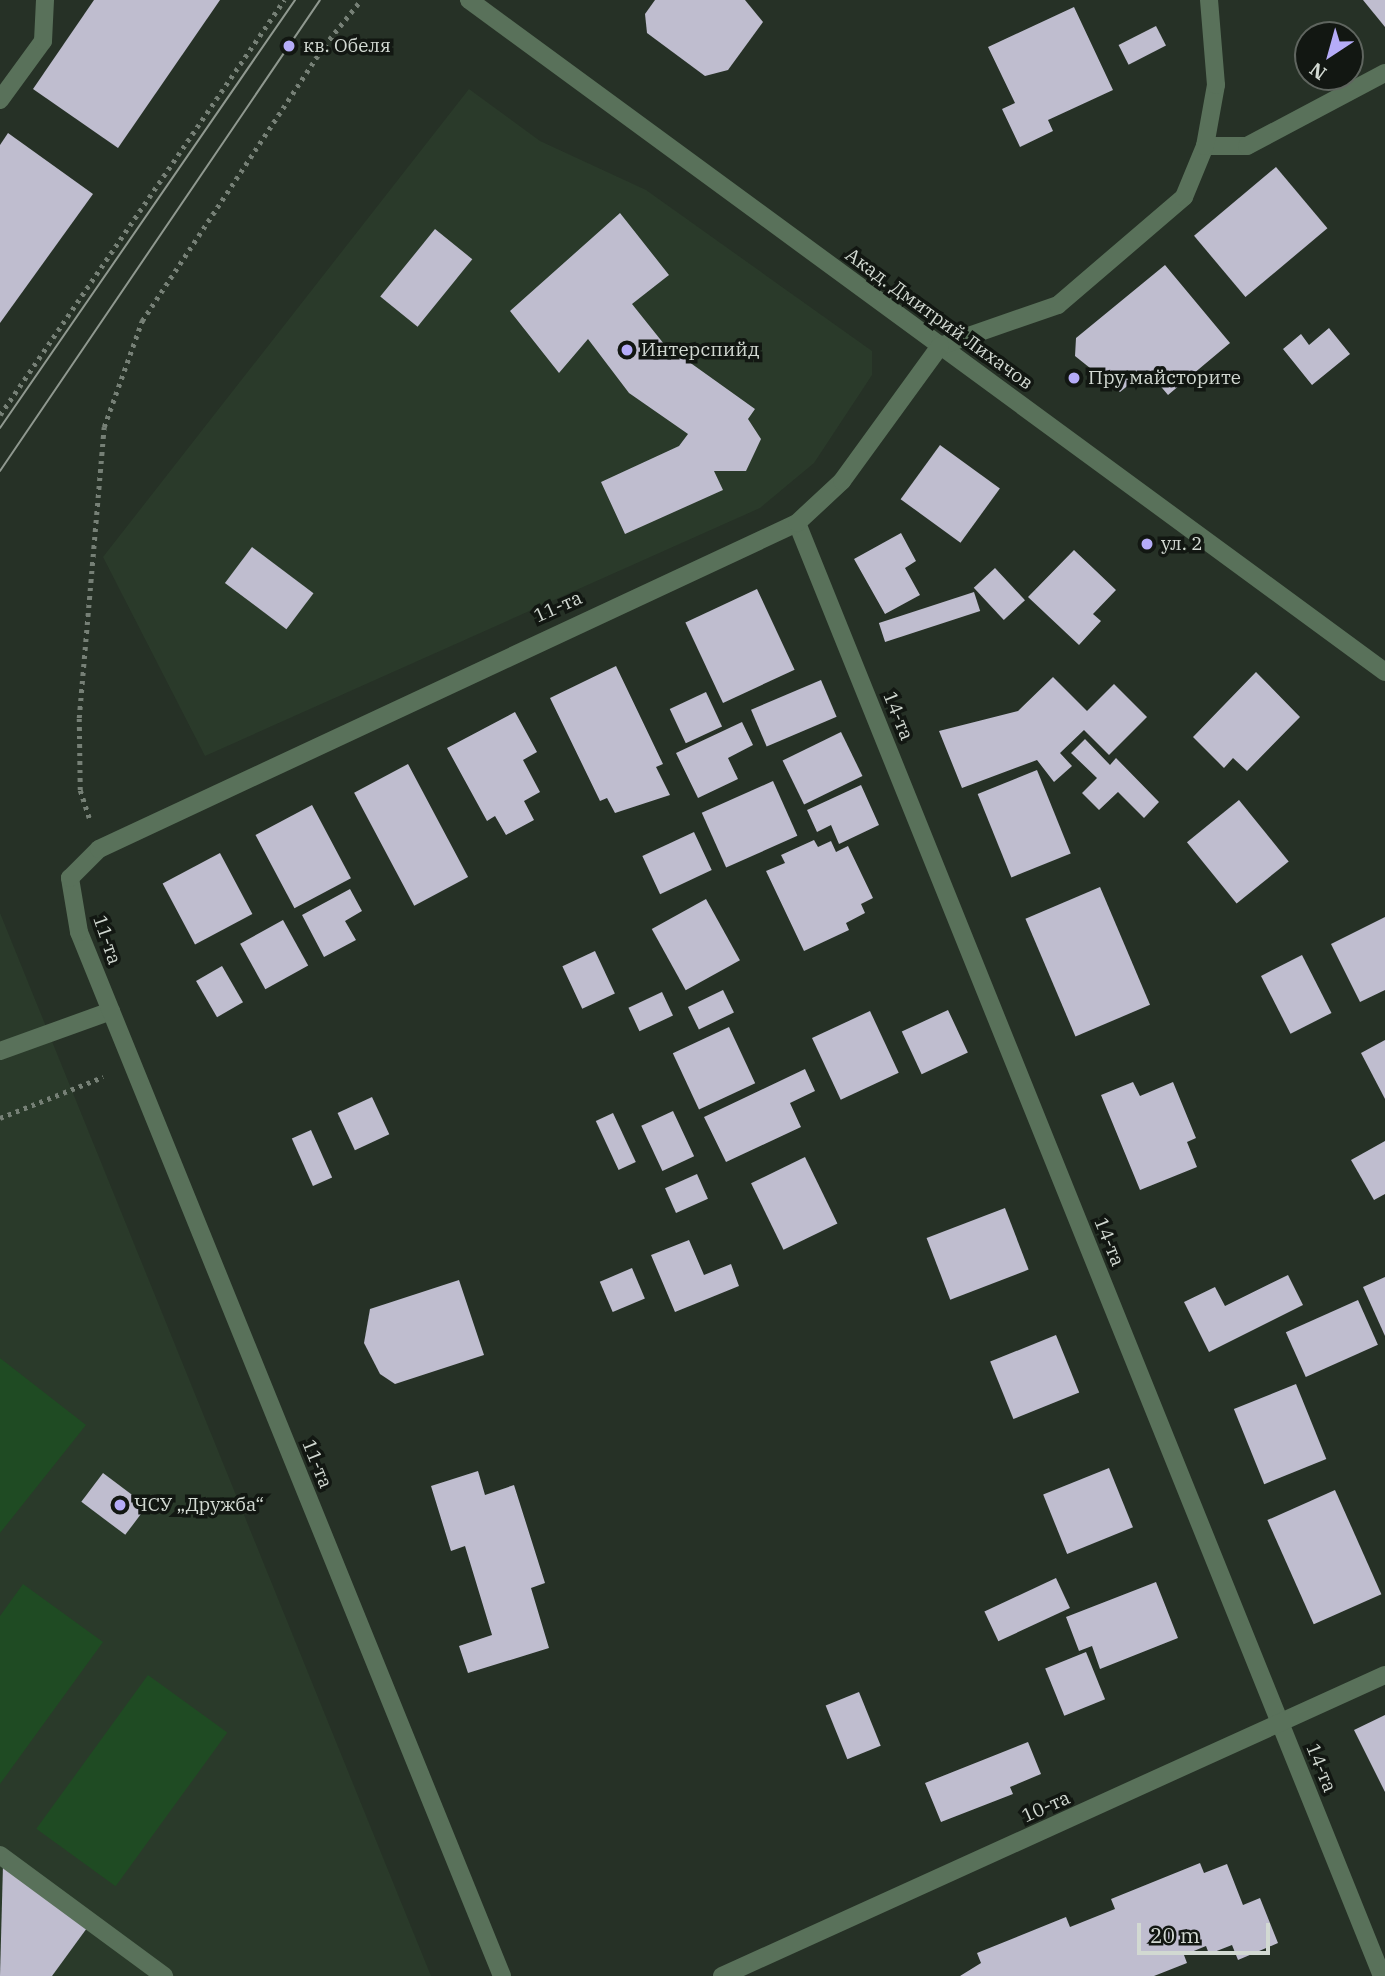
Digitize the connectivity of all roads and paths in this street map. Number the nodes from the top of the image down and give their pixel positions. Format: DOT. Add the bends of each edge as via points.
graph roads {
  1 [pos="45,0"];
  2 [pos="284,0"];
  3 [pos="361,0"];
  4 [pos="469,0"];
  5 [pos="1209,0"];
  6 [pos="1385,73"];
  7 [pos="0,100"];
  8 [pos="1205,146"];
  9 [pos="940,346"];
  10 [pos="0,415"];
  11 [pos="797,523"];
  12 [pos="1385,672"];
  13 [pos="99,849"];
  14 [pos="111,1011"];
  15 [pos="0,1051"];
  16 [pos="72,1089"];
  17 [pos="0,1118"];
  18 [pos="1385,1675"];
  19 [pos="1281,1724"];
  20 [pos="0,1855"];
  21 [pos="163,1976"];
  22 [pos="502,1976"];
  23 [pos="723,1976"];
  24 [pos="1382,1976"];
  1 -- 7 [label="street" via="43,41"];
  2 -- 10 [label="path"];
  3 -- 13 [label="path" via="324,46 142,321 104,427 79,718 80,790"];
  4 -- 9 [label="street, Акад. Дмитрий Лихачов"];
  5 -- 8 [label="street" via="1216,85"];
  6 -- 8 [label="street" via="1247,146"];
  8 -- 9 [label="street" via="1184,197 1058,305"];
  9 -- 11 [label="street, 11-та" via="842,481"];
  9 -- 12 [label="street, Акад. Дмитрий Лихачов"];
  11 -- 13 [label="street, 11-та"];
  11 -- 19 [label="street, 14-та"];
  13 -- 14 [label="street, 11-та" via="70,878 79,932"];
  14 -- 15 [label="street"];
  14 -- 22 [label="street, 11-та"];
  16 -- 17 [label="path"];
  18 -- 19 [label="street, 10-та"];
  19 -- 23 [label="street, 10-та"];
  19 -- 24 [label="street, 14-та"];
  20 -- 21 [label="street"];
}
